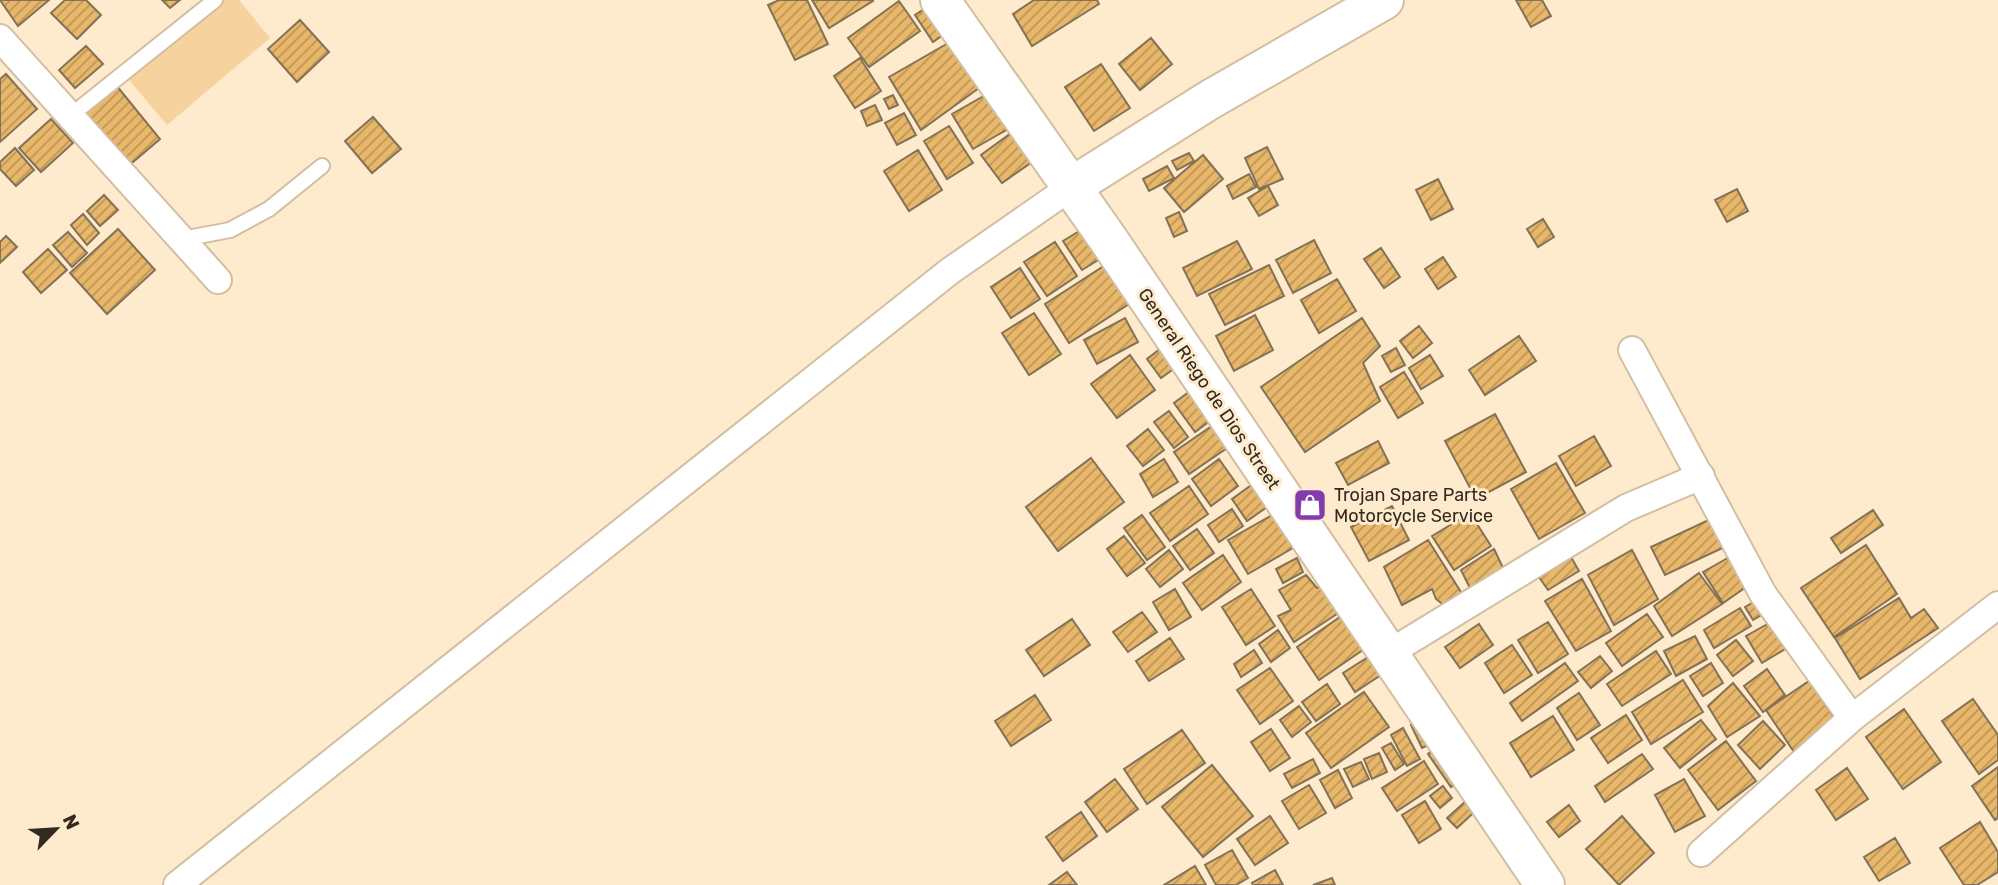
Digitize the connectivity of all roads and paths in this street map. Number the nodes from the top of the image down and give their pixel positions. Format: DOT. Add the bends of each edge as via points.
graph roads {
  1 [pos="215,0"];
  2 [pos="940,0"];
  3 [pos="1384,0"];
  4 [pos="0,38"];
  5 [pos="70,116"];
  6 [pos="322,166"];
  7 [pos="1071,187"];
  8 [pos="181,239"];
  9 [pos="218,280"];
  10 [pos="1632,350"];
  11 [pos="1701,476"];
  12 [pos="1998,605"];
  13 [pos="1389,653"];
  14 [pos="1852,718"];
  15 [pos="1702,853"];
  16 [pos="177,885"];
  17 [pos="1545,885"];
  1 -- 5 [label="lane"];
  2 -- 7 [label="street, General Riego de Dios Street"];
  3 -- 7 [label="street" via="1211,99"];
  4 -- 5 [label="street"];
  5 -- 8 [label="street"];
  6 -- 8 [label="lane" via="269,209 230,230"];
  7 -- 13 [label="street, General Riego de Dios Street"];
  7 -- 16 [label="street" via="950,271"];
  8 -- 9 [label="street"];
  10 -- 11 [label="street"];
  11 -- 13 [label="street" via="1626,508"];
  11 -- 14 [label="street" via="1763,594"];
  12 -- 14 [label="street"];
  13 -- 17 [label="street, General Riego de Dios Street"];
  14 -- 15 [label="street"];
}
